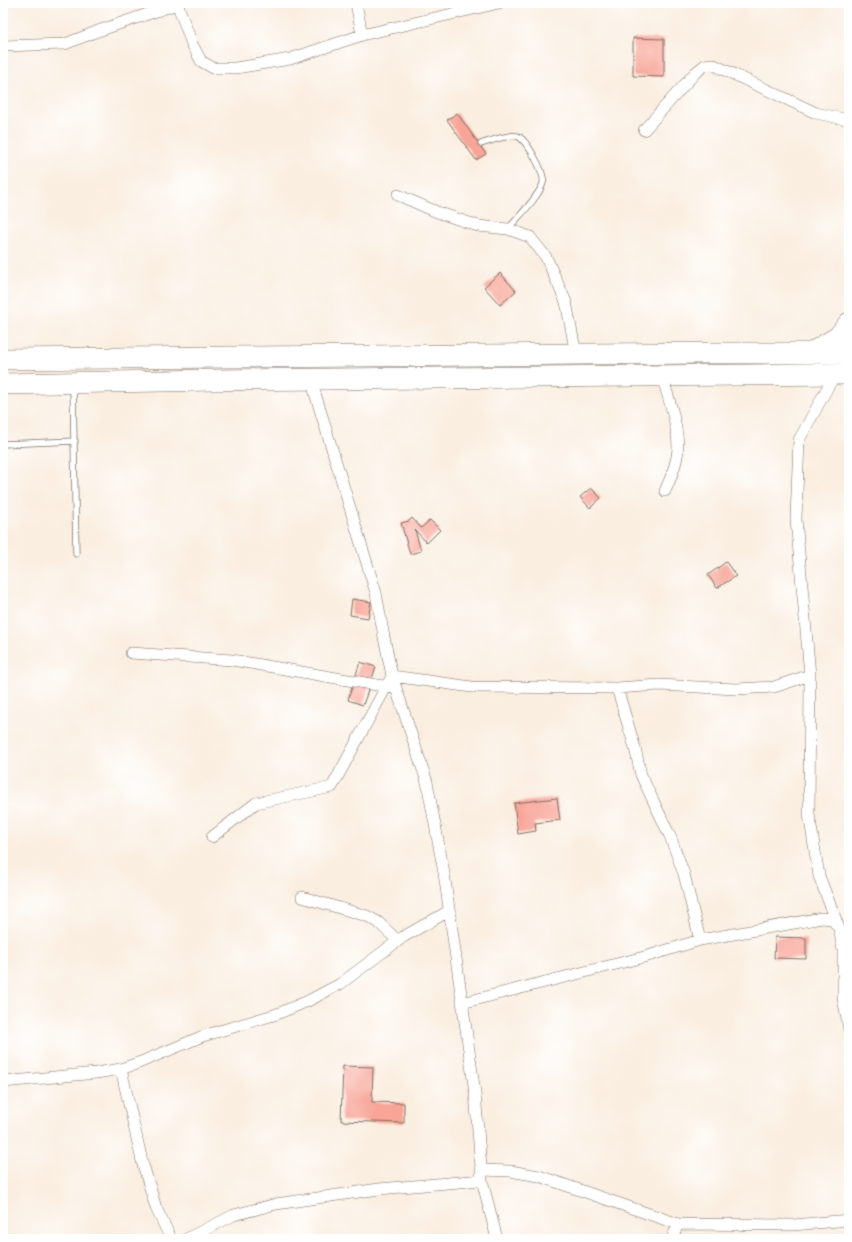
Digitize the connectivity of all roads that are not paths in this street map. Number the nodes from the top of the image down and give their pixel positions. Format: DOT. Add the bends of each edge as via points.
graph roads {
  1 [pos="356,3"];
  2 [pos="499,3"];
  3 [pos="177,4"];
  4 [pos="362,35"];
  5 [pos="3,46"];
  6 [pos="849,120"];
  7 [pos="644,130"];
  8 [pos="481,144"];
  9 [pos="398,194"];
  10 [pos="508,229"];
  11 [pos="849,323"];
  12 [pos="810,353"];
  13 [pos="849,353"];
  14 [pos="576,354"];
  15 [pos="3,359"];
  16 [pos="842,374"];
  17 [pos="662,376"];
  18 [pos="311,380"];
  19 [pos="73,382"];
  20 [pos="3,384"];
  21 [pos="75,441"];
  22 [pos="3,444"];
  23 [pos="665,491"];
  24 [pos="76,554"];
  25 [pos="131,653"];
  26 [pos="810,675"];
  27 [pos="392,676"];
  28 [pos="391,687"];
  29 [pos="617,688"];
  30 [pos="212,837"];
  31 [pos="302,897"];
  32 [pos="449,911"];
  33 [pos="839,928"];
  34 [pos="700,940"];
  35 [pos="398,941"];
  36 [pos="462,1003"];
  37 [pos="849,1029"];
  38 [pos="121,1069"];
  39 [pos="3,1082"];
  40 [pos="481,1175"];
  41 [pos="849,1220"];
  42 [pos="678,1224"];
  43 [pos="171,1239"];
  44 [pos="186,1239"];
  45 [pos="497,1239"];
  46 [pos="672,1239"];
  1 -- 4 [label="street"];
  2 -- 4 [label="street"];
  3 -- 4 [label="street" via="201,61 213,68 236,68 290,59"];
  3 -- 5 [label="street" via="65,44"];
  6 -- 7 [label="street" via="816,113 712,64 705,65 696,73"];
  8 -- 10 [label="lane" via="518,136 525,142 543,173 544,181 540,190"];
  9 -- 10 [label="street" via="471,224"];
  10 -- 14 [label="street" via="530,238 546,257 566,302"];
  11 -- 12 [label="highway" via="838,337"];
  12 -- 13 [label="highway"];
  12 -- 14 [label="highway"];
  14 -- 15 [label="highway"];
  16 -- 17 [label="highway"];
  16 -- 26 [label="street" via="799,440 796,519"];
  17 -- 18 [label="highway"];
  17 -- 23 [label="street" via="674,416 678,449 674,471"];
  18 -- 19 [label="highway"];
  18 -- 27 [label="street" via="376,592"];
  19 -- 20 [label="highway"];
  19 -- 21 [label="lane"];
  21 -- 22 [label="lane"];
  21 -- 24 [label="lane"];
  25 -- 28 [label="street" via="232,660"];
  26 -- 29 [label="street" via="774,687 736,689 659,685"];
  26 -- 33 [label="street" via="809,814 819,876"];
  27 -- 28 [label="street"];
  27 -- 29 [label="street" via="472,687"];
  28 -- 30 [label="street" via="332,787 256,803"];
  28 -- 32 [label="street" via="427,782"];
  29 -- 34 [label="street" via="641,775 670,836 684,874"];
  31 -- 35 [label="street" via="367,916 378,922"];
  32 -- 35 [label="street"];
  32 -- 36 [label="street"];
  33 -- 34 [label="street" via="832,919 822,918"];
  33 -- 37 [label="street" via="843,950 843,998"];
  34 -- 36 [label="street" via="648,956"];
  35 -- 38 [label="street" via="340,984 308,1001 277,1014 203,1036"];
  36 -- 40 [label="street" via="475,1093"];
  38 -- 39 [label="street"];
  38 -- 43 [label="street" via="142,1161 156,1208"];
  40 -- 42 [label="street" via="510,1171 539,1176"];
  40 -- 44 [label="street" via="276,1204 234,1214"];
  40 -- 45 [label="street"];
  41 -- 42 [label="street" via="793,1225"];
  42 -- 46 [label="street"];
}
